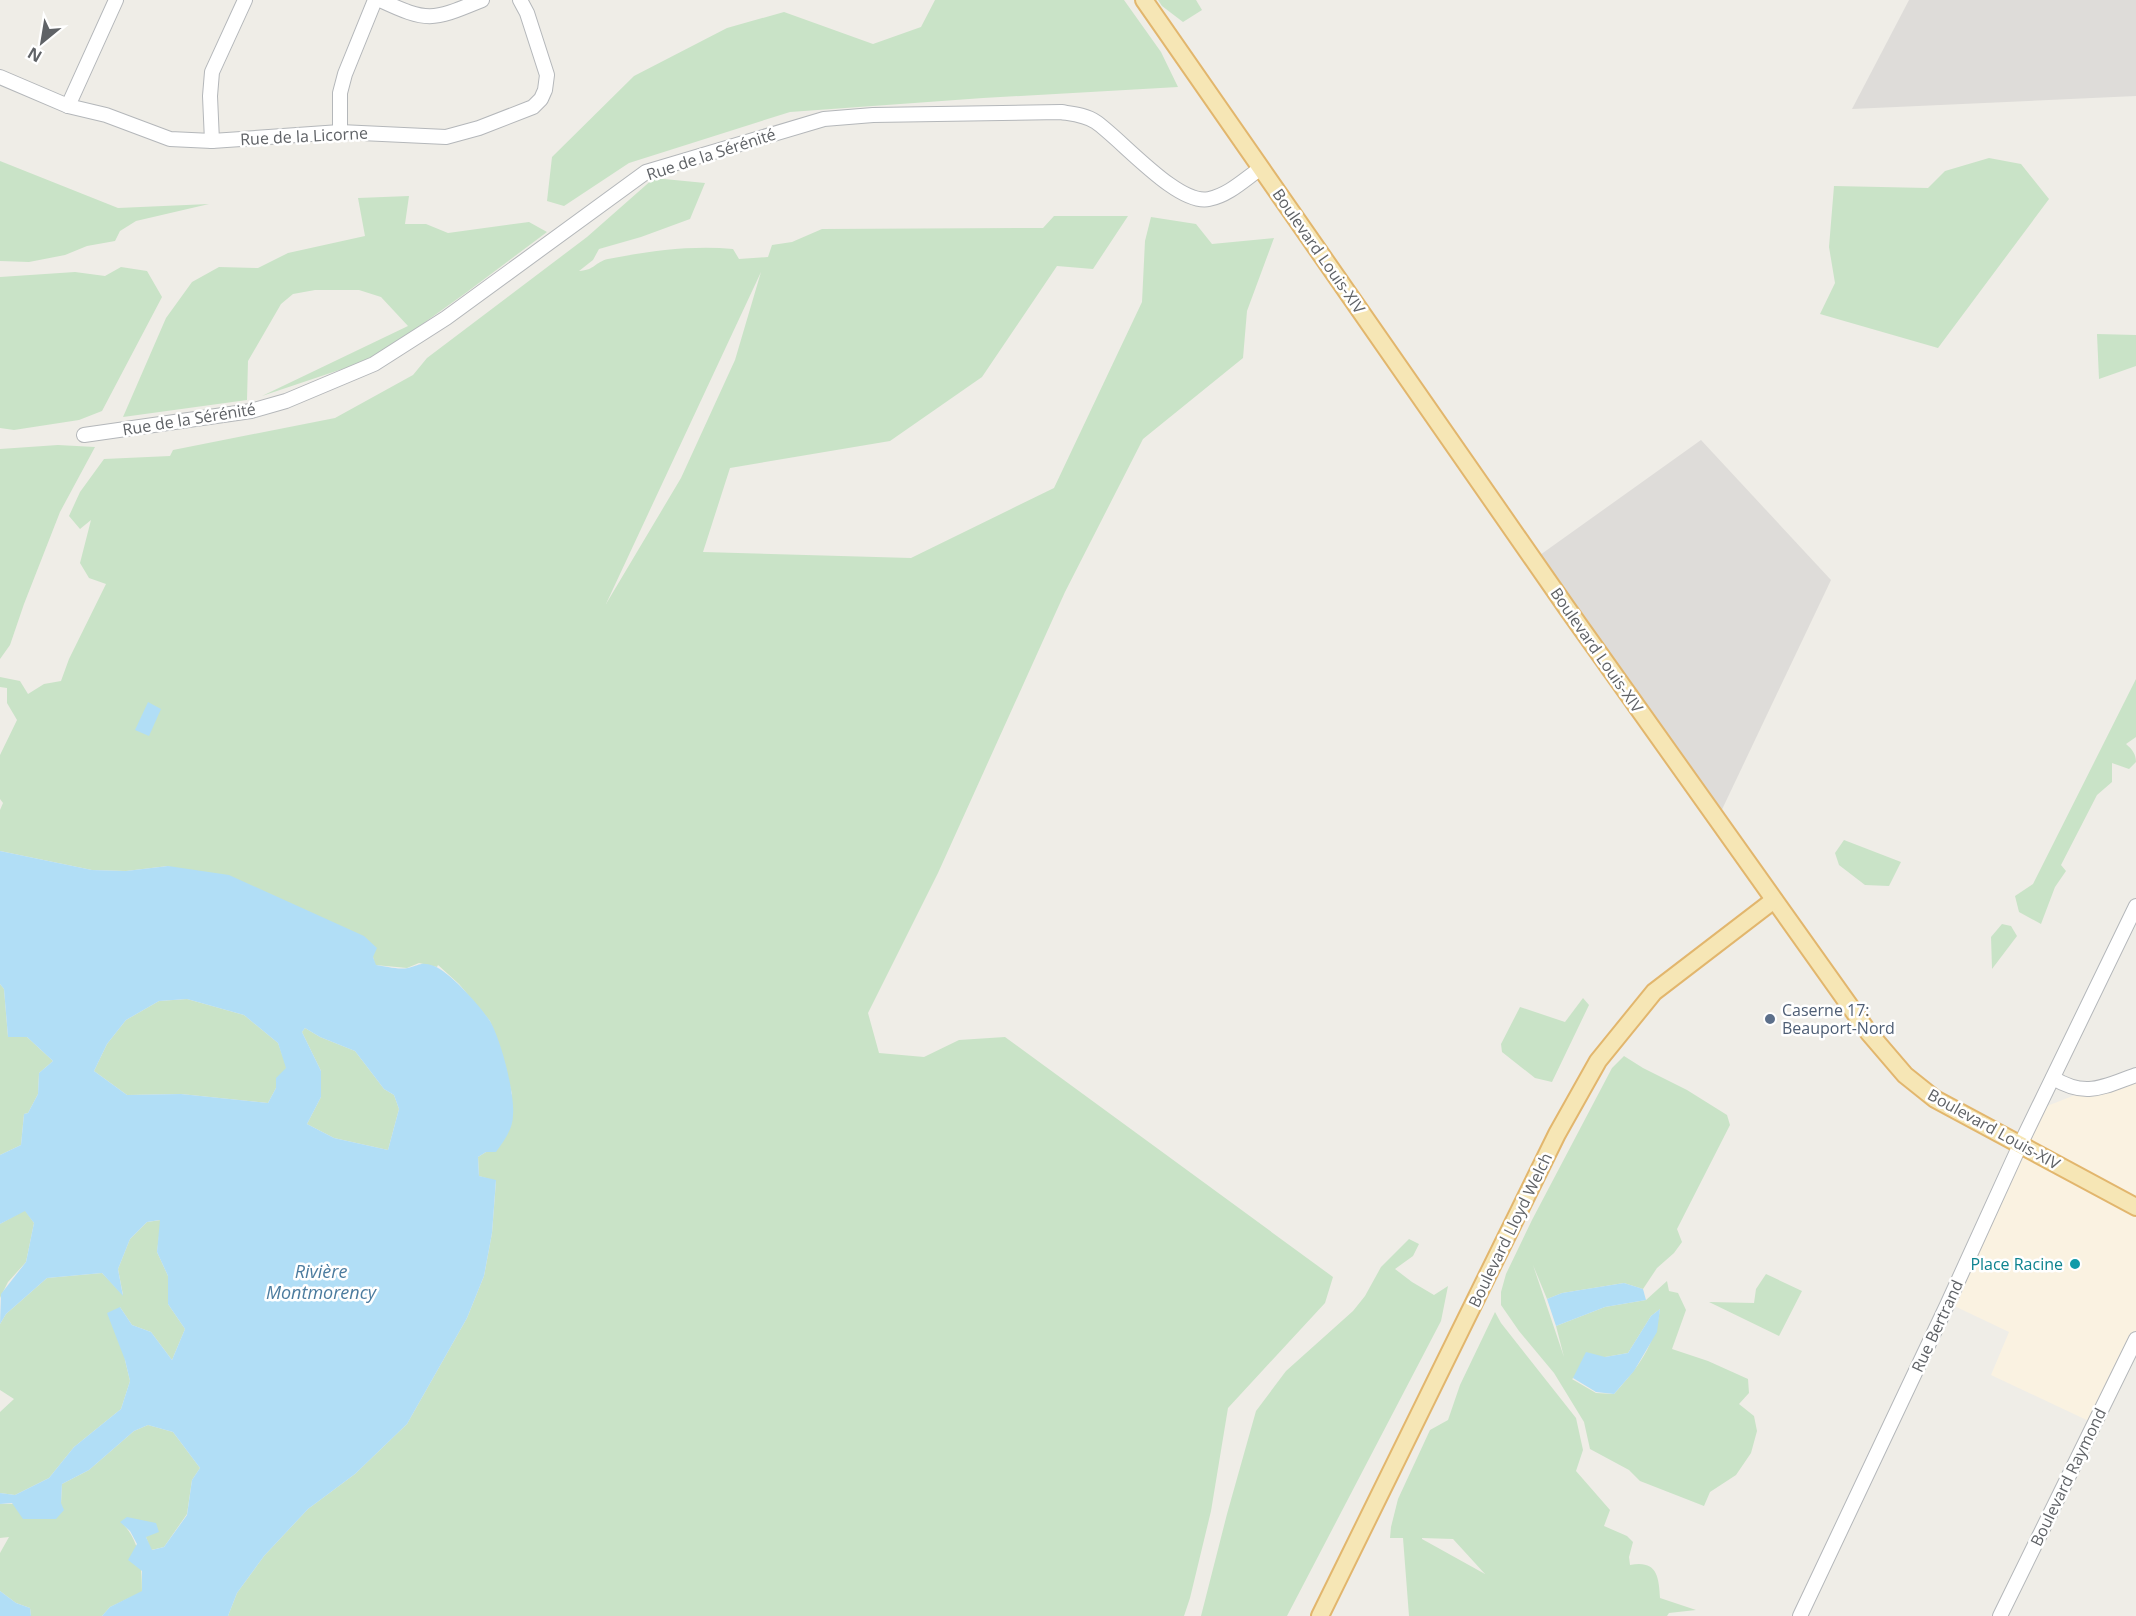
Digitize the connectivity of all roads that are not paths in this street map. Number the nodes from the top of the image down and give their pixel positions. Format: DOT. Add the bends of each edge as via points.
graph roads {
  1 [pos="116,0"];
  2 [pos="245,0"];
  3 [pos="375,0"];
  4 [pos="380,0"];
  5 [pos="482,0"];
  6 [pos="519,0"];
  7 [pos="1144,0"];
  8 [pos="0,77"];
  9 [pos="68,106"];
  10 [pos="340,132"];
  11 [pos="212,141"];
  12 [pos="1261,168"];
  13 [pos="84,435"];
  14 [pos="1774,900"];
  15 [pos="2136,906"];
  16 [pos="2136,1075"];
  17 [pos="2053,1078"];
  18 [pos="2020,1145"];
  19 [pos="2136,1207"];
  20 [pos="2136,1339"];
  21 [pos="1320,1616"];
  22 [pos="1800,1616"];
  23 [pos="2000,1616"];
  1 -- 9 [label="street"];
  2 -- 11 [label="street" via="212,72"];
  3 -- 10 [label="street" via="345,74 340,93"];
  4 -- 5 [label="street" via="422,17 440,16"];
  6 -- 10 [label="street, Rue de la Licorne" via="547,75 546,90 533,107 446,136"];
  7 -- 12 [label="main road, Boulevard Louis-XIV"];
  8 -- 9 [label="street, Rue de la Licorne"];
  9 -- 11 [label="street, Rue de la Licorne" via="106,115 170,139"];
  10 -- 11 [label="street, Rue de la Licorne"];
  12 -- 13 [label="street, Rue de la Sérénité" via="1226,193 1207,200 1185,194 1163,180 1095,122 1079,115 1061,112 824,119 646,172 446,318 374,364 286,401 251,411"];
  12 -- 14 [label="main road, Boulevard Louis-XIV"];
  14 -- 18 [label="main road, Boulevard Louis-XIV" via="1869,1033 1905,1075 1935,1099"];
  14 -- 21 [label="main road, Boulevard Lloyd Welch" via="1654,992 1598,1061 1557,1134"];
  15 -- 17 [label="street, Rue Bertrand"];
  16 -- 17 [label="street" via="2093,1090"];
  17 -- 18 [label="street, Rue Bertrand"];
  18 -- 19 [label="main road, Boulevard Louis-XIV"];
  18 -- 22 [label="street, Rue Bertrand"];
  20 -- 23 [label="street, Boulevard Raymond"];
}
